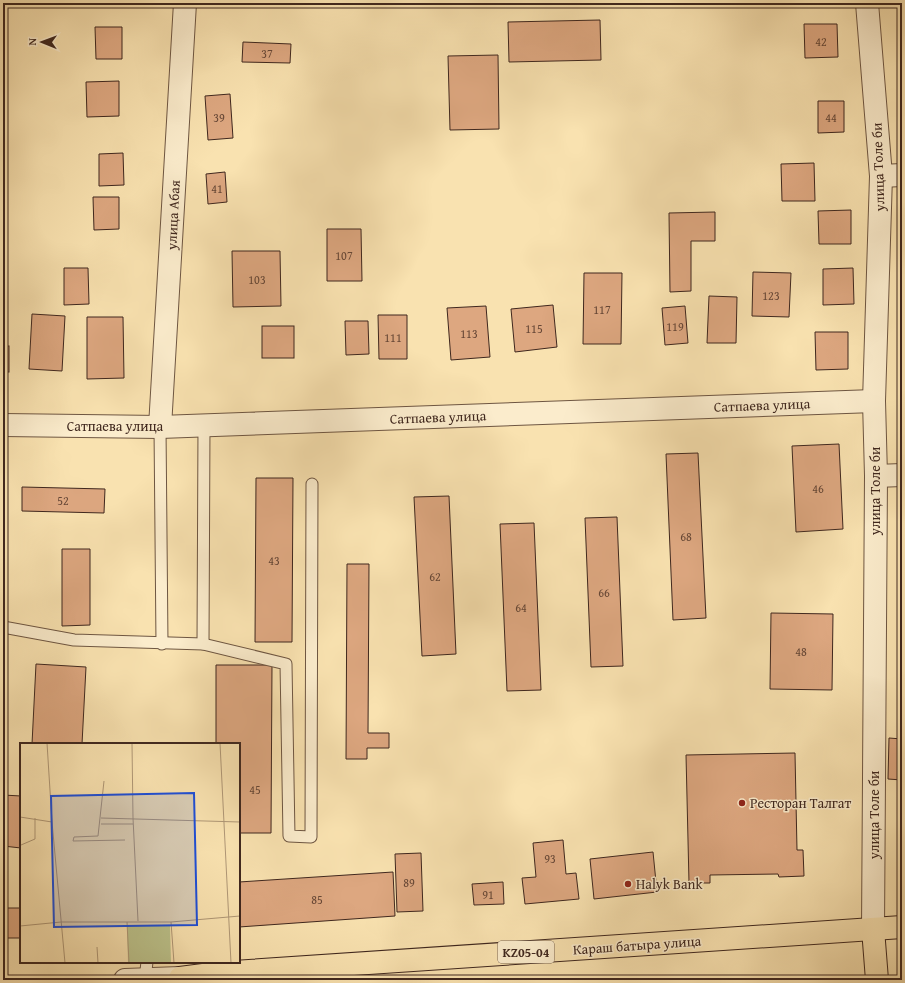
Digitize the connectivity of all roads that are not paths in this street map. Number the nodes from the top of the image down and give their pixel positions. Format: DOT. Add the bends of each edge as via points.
graph roads {
  1 [pos="185,3"];
  2 [pos="867,3"];
  3 [pos="892,176"];
  4 [pos="874,401"];
  5 [pos="3,425"];
  6 [pos="204,426"];
  7 [pos="160,427"];
  8 [pos="902,475"];
  9 [pos="876,476"];
  10 [pos="312,484"];
  11 [pos="3,627"];
  12 [pos="162,644"];
  13 [pos="203,644"];
  14 [pos="902,927"];
  15 [pos="873,929"];
  16 [pos="139,974"];
  17 [pos="180,979"];
  18 [pos="877,980"];
  1 -- 7 [label="street, улица Абая"];
  2 -- 3 [label="street, улица Толе би"];
  3 -- 4 [label="street, улица Толе би"];
  4 -- 6 [label="street, Сатпаева улица"];
  4 -- 9 [label="street, улица Толе би"];
  5 -- 7 [label="street, Сатпаева улица"];
  6 -- 7 [label="street, Сатпаева улица"];
  6 -- 13 [label="lane"];
  7 -- 12 [label="lane"];
  8 -- 9 [label="street"];
  9 -- 15 [label="street, улица Толе би"];
  10 -- 13 [label="lane" via="311,837 289,836 286,664"];
  11 -- 12 [label="lane" via="74,640"];
  12 -- 13 [label="lane"];
  14 -- 15 [label="main road, Караш батыра улица / KZ05-04"];
  15 -- 17 [label="main road, Караш батыра улица / KZ05-04" via="227,972"];
  15 -- 18 [label="main road, улица Толе би"];
  16 -- 17 [label="street, Караш батыра улица"];
}
